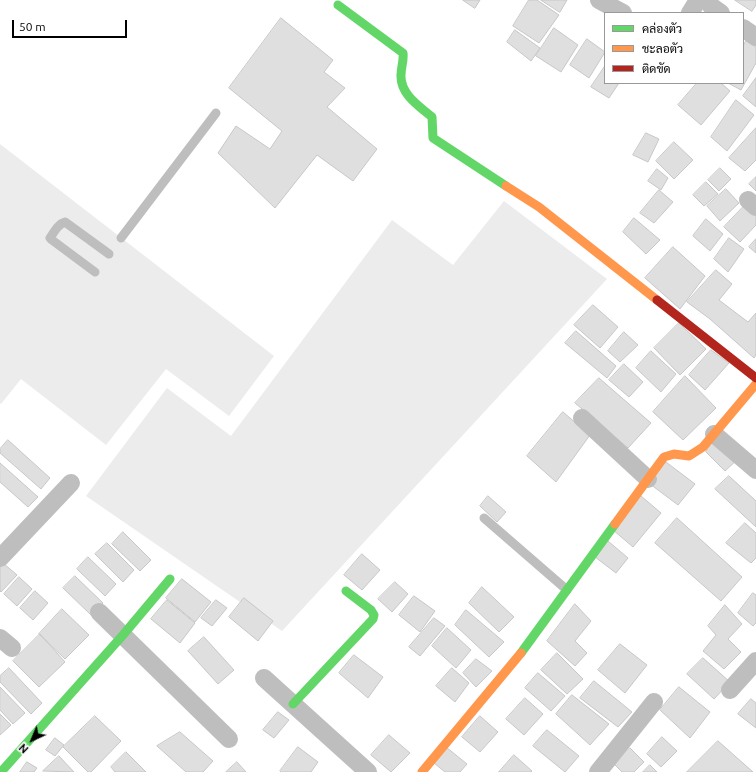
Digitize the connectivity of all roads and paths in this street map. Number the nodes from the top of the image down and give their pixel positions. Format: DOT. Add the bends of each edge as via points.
graph roads {
  1 [pos="599,0"];
  2 [pos="338,5"];
  3 [pos="710,6"];
  4 [pos="621,12"];
  5 [pos="693,12"];
  6 [pos="744,29"];
  7 [pos="756,37"];
  8 [pos="216,113"];
  9 [pos="121,238"];
  10 [pos="109,254"];
  11 [pos="95,272"];
  12 [pos="756,378"];
  13 [pos="756,384"];
  14 [pos="582,418"];
  15 [pos="714,434"];
  16 [pos="756,470"];
  17 [pos="648,479"];
  18 [pos="71,483"];
  19 [pos="484,518"];
  20 [pos="0,558"];
  21 [pos="170,579"];
  22 [pos="567,590"];
  23 [pos="346,591"];
  24 [pos="99,612"];
  25 [pos="123,635"];
  26 [pos="756,660"];
  27 [pos="264,678"];
  28 [pos="730,690"];
  29 [pos="654,702"];
  30 [pos="293,704"];
  31 [pos="229,739"];
  32 [pos="1,772"];
  33 [pos="368,772"];
  34 [pos="422,772"];
  35 [pos="598,772"];
  1 -- 4 [label="street"];
  2 -- 12 [label="street" via="402,53 403,87 432,117 433,138 539,207"];
  3 -- 5 [label="street"];
  6 -- 7 [label="street"];
  8 -- 9 [label="lane"];
  10 -- 11 [label="lane" via="65,222 59,225 50,238"];
  13 -- 15 [label="street"];
  14 -- 17 [label="street"];
  15 -- 16 [label="street"];
  15 -- 17 [label="street" via="703,447 689,456 674,454 664,457"];
  17 -- 22 [label="street"];
  18 -- 20 [label="street"];
  19 -- 22 [label="lane"];
  21 -- 25 [label="street"];
  22 -- 34 [label="street" via="531,640"];
  23 -- 30 [label="street" via="371,610 373,619"];
  24 -- 25 [label="street"];
  25 -- 31 [label="street"];
  25 -- 32 [label="street"];
  26 -- 28 [label="street"];
  27 -- 30 [label="street"];
  29 -- 35 [label="street"];
  30 -- 33 [label="street"];
}
